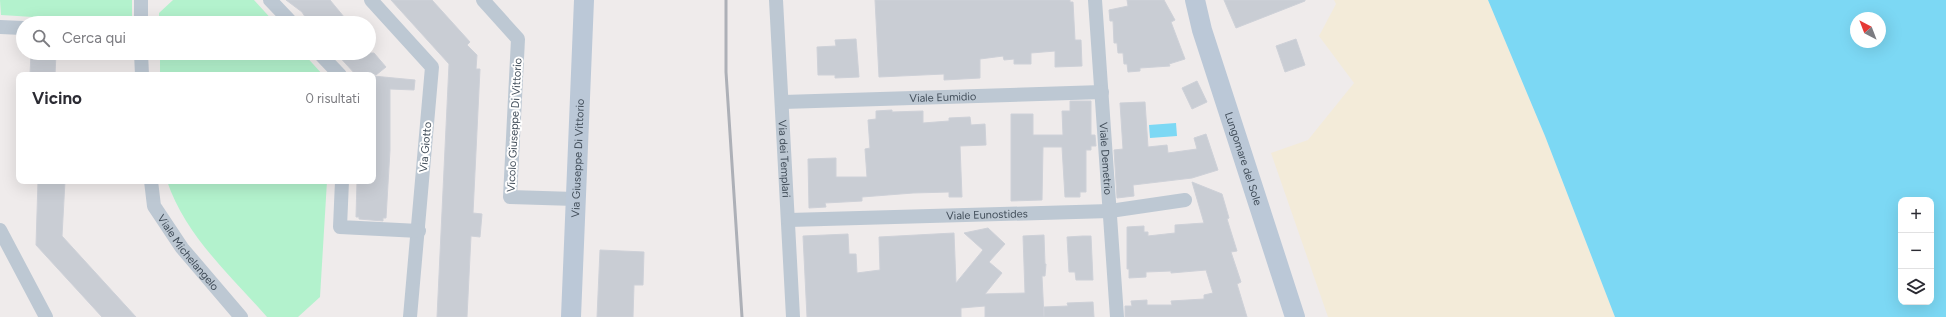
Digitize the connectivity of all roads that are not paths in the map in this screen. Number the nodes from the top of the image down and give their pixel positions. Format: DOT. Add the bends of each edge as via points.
graph roads {
  1 [pos="270,0"];
  2 [pos="372,0"];
  3 [pos="484,0"];
  4 [pos="584,0"];
  5 [pos="776,0"];
  6 [pos="1095,0"];
  7 [pos="1195,0"];
  8 [pos="144,3"];
  9 [pos="142,16"];
  10 [pos="285,16"];
  11 [pos="0,26"];
  12 [pos="16,27"];
  13 [pos="141,60"];
  14 [pos="326,60"];
  15 [pos="142,72"];
  16 [pos="337,72"];
  17 [pos="1102,92"];
  18 [pos="783,102"];
  19 [pos="151,184"];
  20 [pos="342,184"];
  21 [pos="576,199"];
  22 [pos="1185,200"];
  23 [pos="1110,211"];
  24 [pos="789,220"];
  25 [pos="0,230"];
  26 [pos="419,231"];
  27 [pos="46,317"];
  28 [pos="241,317"];
  29 [pos="410,317"];
  30 [pos="571,317"];
  31 [pos="793,317"];
  32 [pos="1117,317"];
  33 [pos="1295,317"];
  1 -- 10 [label="street"];
  2 -- 26 [label="street, Via Giotto" via="432,67"];
  3 -- 21 [label="street, Vicolo Giuseppe Di Vittorio" via="518,39 510,197"];
  4 -- 21 [label="street, Via Giuseppe Di Vittorio"];
  5 -- 18 [label="street, Via dei Templari"];
  6 -- 17 [label="street, Viale Demetrio"];
  7 -- 33 [label="street, Lungomare del Sole" via="1202,30"];
  8 -- 9 [label="street"];
  11 -- 12 [label="street"];
  13 -- 15 [label="street"];
  14 -- 16 [label="street"];
  17 -- 18 [label="street, Viale Eumidio"];
  17 -- 23 [label="street, Viale Demetrio"];
  18 -- 24 [label="street, Via dei Templari"];
  19 -- 28 [label="street, Viale Michelangelo" via="154,206 178,242"];
  20 -- 26 [label="street" via="340,227"];
  21 -- 30 [label="street, Via Giuseppe Di Vittorio"];
  22 -- 23 [label="street, Viale Eunostides"];
  23 -- 24 [label="street, Viale Eunostides"];
  23 -- 32 [label="street, Viale Demetrio"];
  24 -- 31 [label="street, Via dei Templari"];
  25 -- 27 [label="street"];
  26 -- 29 [label="street, Via Giotto"];
}
